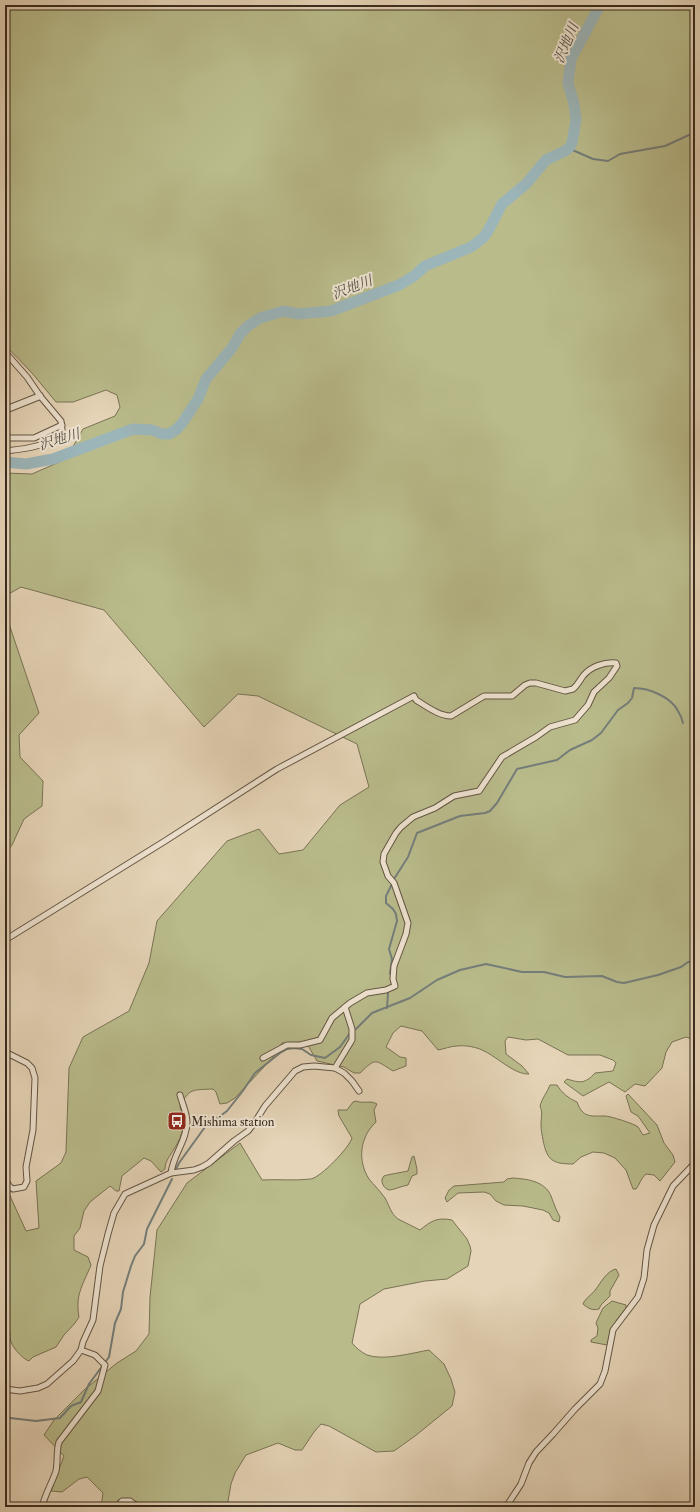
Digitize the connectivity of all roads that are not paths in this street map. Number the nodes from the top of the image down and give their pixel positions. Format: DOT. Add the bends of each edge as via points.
graph roads {
  1 [pos="5,352"];
  2 [pos="40,396"];
  3 [pos="5,410"];
  4 [pos="62,425"];
  5 [pos="5,438"];
  6 [pos="5,451"];
  7 [pos="5,940"];
  8 [pos="345,1007"];
  9 [pos="5,1052"];
  10 [pos="263,1058"];
  11 [pos="334,1068"];
  12 [pos="358,1091"];
  13 [pos="180,1095"];
  14 [pos="695,1163"];
  15 [pos="171,1173"];
  16 [pos="5,1180"];
  17 [pos="5,1331"];
  18 [pos="5,1350"];
  19 [pos="81,1350"];
  20 [pos="5,1390"];
  21 [pos="42,1507"];
  22 [pos="118,1507"];
  23 [pos="138,1507"];
  24 [pos="506,1507"];
  1 -- 2 [label="street"];
  2 -- 3 [label="street"];
  2 -- 4 [label="street"];
  4 -- 5 [label="street" via="34,438"];
  4 -- 6 [label="street" via="59,434 37,446"];
  7 -- 8 [label="street" via="278,769 414,696 416,700 445,716 451,716 484,696 509,697 530,683 565,691 574,689 588,671 616,663 613,674 594,692 588,705 575,720 550,727 502,757 479,791 454,796 413,818 396,833 384,854 383,862 388,876 394,883 408,926 394,966 395,986 367,993"];
  8 -- 10 [label="street" via="332,1018 320,1040 300,1046 287,1045"];
  8 -- 11 [label="street" via="352,1029 352,1040"];
  9 -- 16 [label="street" via="27,1062 35,1078 32,1130 26,1167 27,1181 24,1187 13,1189"];
  11 -- 12 [label="street" via="344,1073"];
  11 -- 15 [label="street" via="314,1066 295,1071 265,1106 248,1131 202,1167"];
  13 -- 15 [label="street" via="187,1121"];
  14 -- 24 [label="street" via="673,1186 654,1225 638,1297 613,1330 600,1384 536,1452 521,1484"];
  15 -- 19 [label="street" via="125,1194 114,1214 100,1266 93,1320 82,1342"];
  17 -- 18 [label="street"];
  19 -- 20 [label="street" via="48,1384 32,1389"];
  19 -- 21 [label="street" via="95,1355 104,1364 98,1391 59,1442 56,1471"];
  22 -- 23 [label="street" via="122,1501 130,1501"];
}
